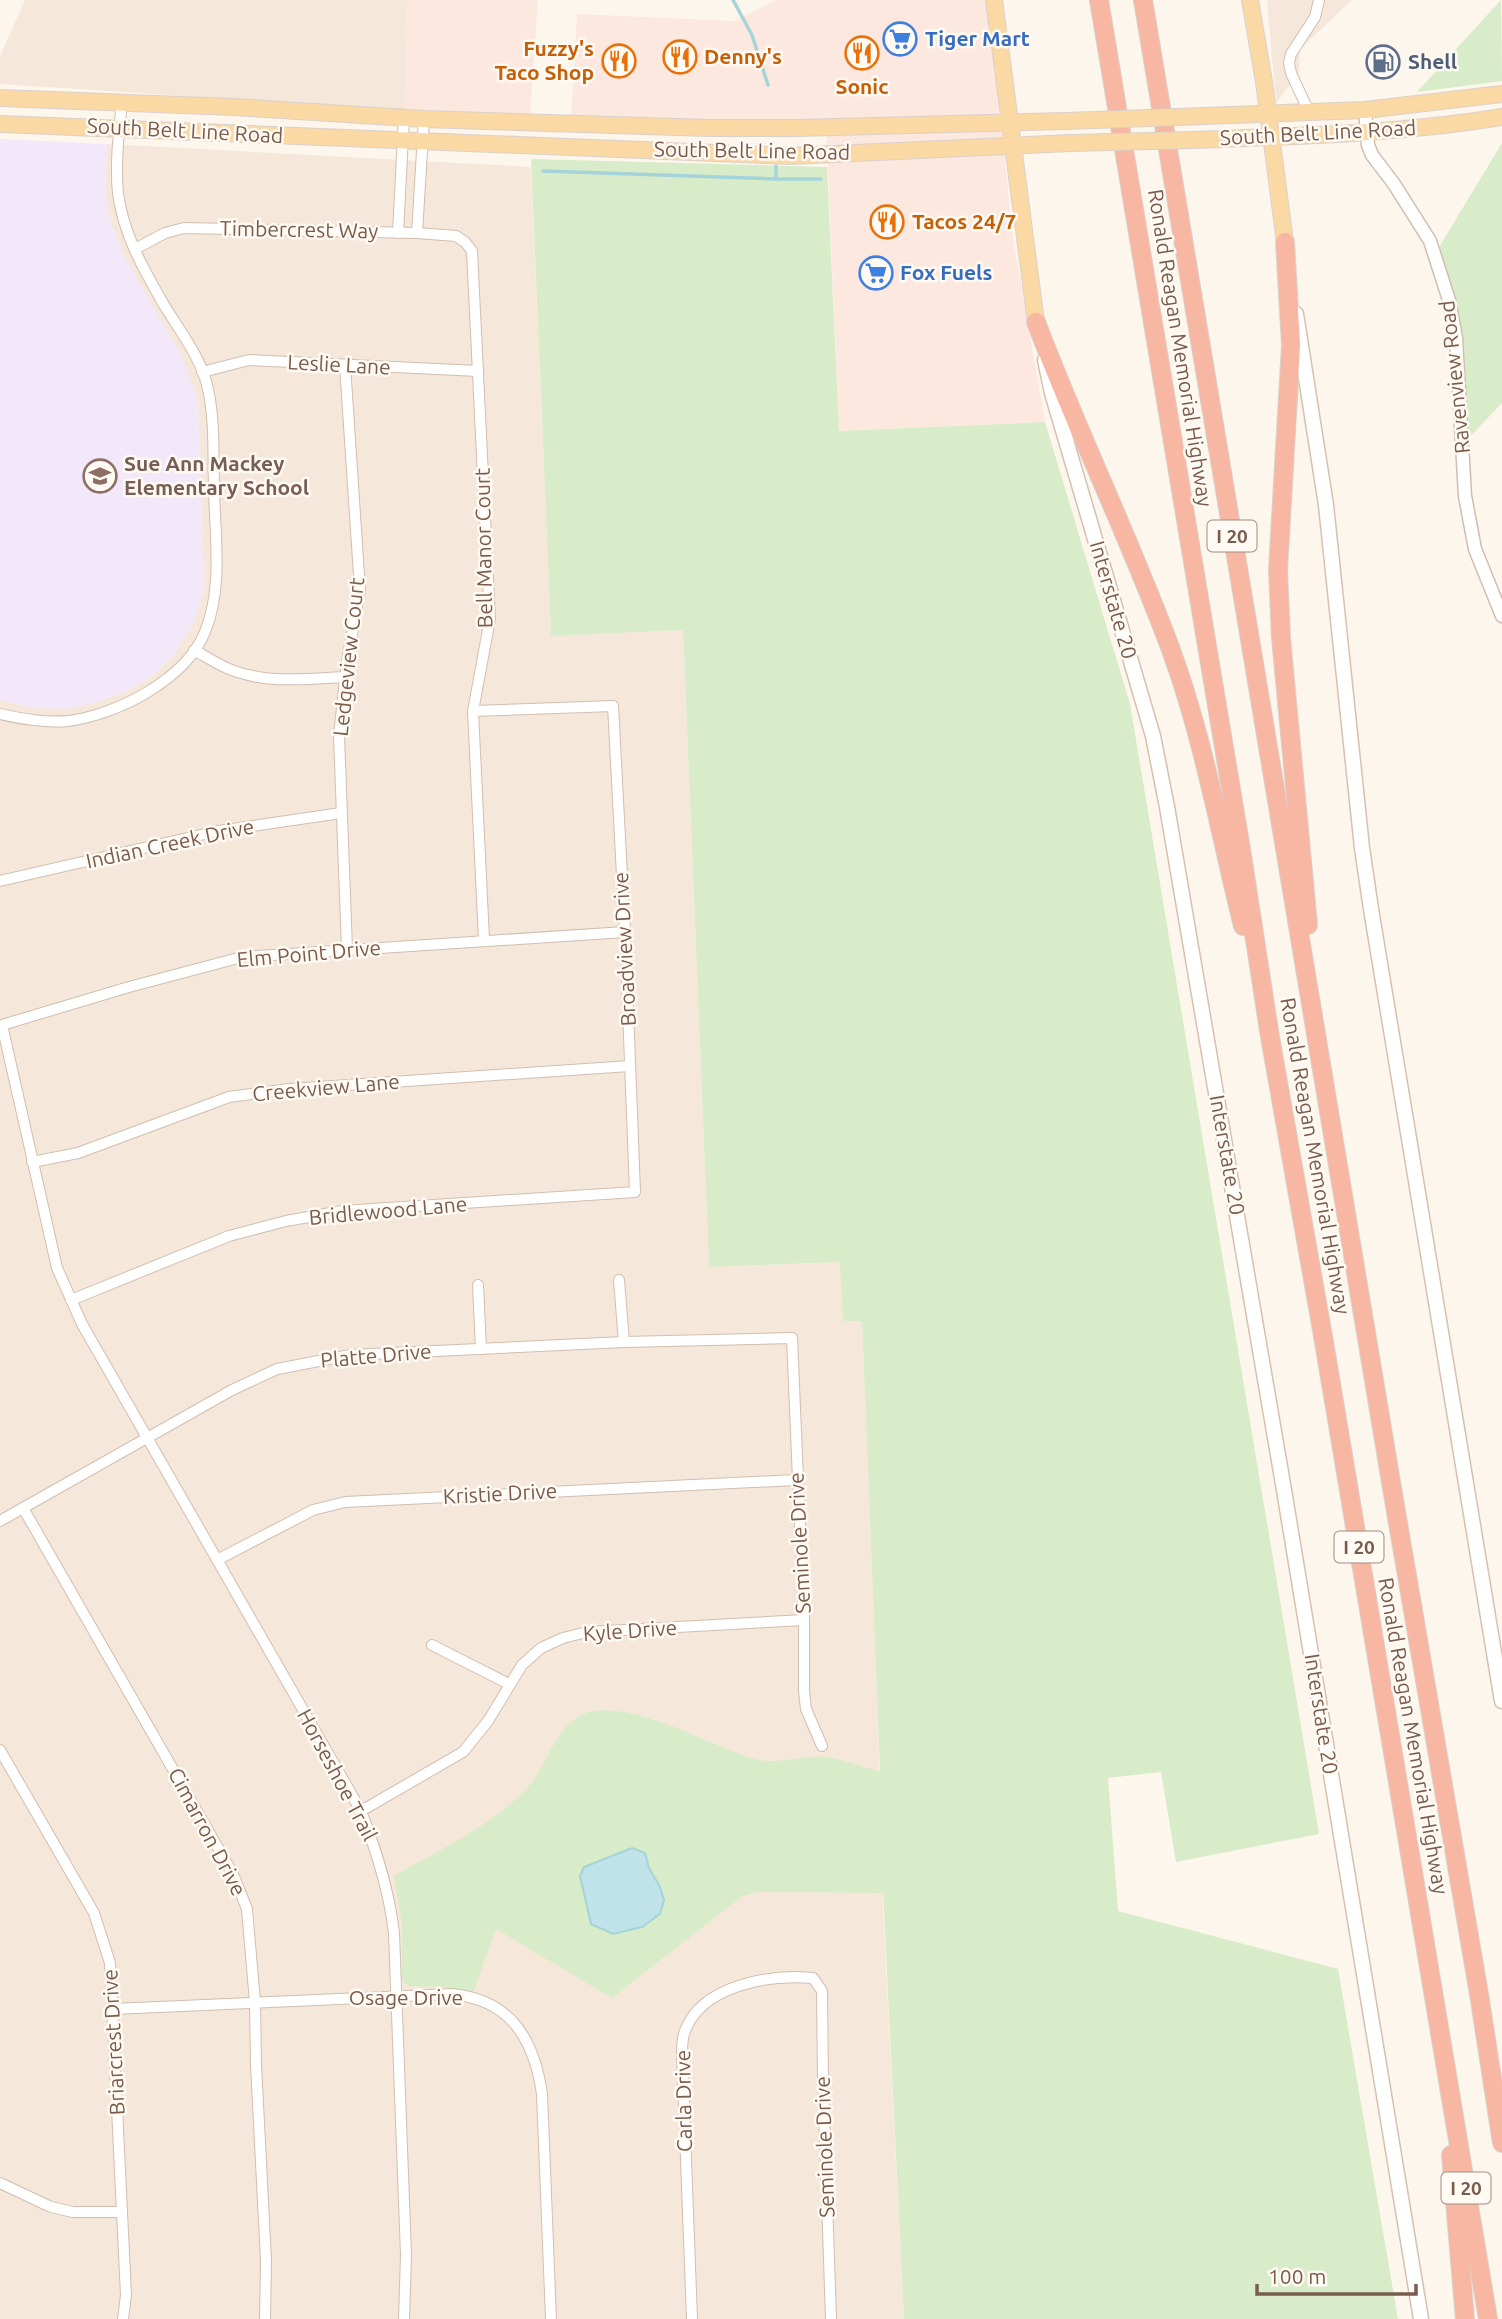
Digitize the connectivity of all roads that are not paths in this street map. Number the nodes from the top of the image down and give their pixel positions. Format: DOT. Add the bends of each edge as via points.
graph roads {
  1 [pos="994,0"];
  2 [pos="1099,0"];
  3 [pos="1143,0"];
  4 [pos="1250,0"];
  5 [pos="1319,0"];
  6 [pos="1502,94"];
  7 [pos="0,98"];
  8 [pos="121,103"];
  9 [pos="1365,110"];
  10 [pos="1309,111"];
  11 [pos="1268,113"];
  12 [pos="404,117"];
  13 [pos="1502,117"];
  14 [pos="424,119"];
  15 [pos="1009,122"];
  16 [pos="0,124"];
  17 [pos="642,126"];
  18 [pos="837,127"];
  19 [pos="120,128"];
  20 [pos="709,128"];
  21 [pos="1367,133"];
  22 [pos="1271,136"];
  23 [pos="403,141"];
  24 [pos="423,142"];
  25 [pos="1012,147"];
  26 [pos="642,149"];
  27 [pos="708,151"];
  28 [pos="838,154"];
  29 [pos="398,233"];
  30 [pos="417,233"];
  31 [pos="465,242"];
  32 [pos="1285,242"];
  33 [pos="135,249"];
  34 [pos="1037,322"];
  35 [pos="345,365"];
  36 [pos="478,371"];
  37 [pos="202,372"];
  38 [pos="1502,617"];
  39 [pos="194,650"];
  40 [pos="345,677"];
  41 [pos="473,711"];
  42 [pos="0,714"];
  43 [pos="341,813"];
  44 [pos="0,881"];
  45 [pos="625,932"];
  46 [pos="484,940"];
  47 [pos="347,949"];
  48 [pos="2,1025"];
  49 [pos="1270,1037"];
  50 [pos="630,1066"];
  51 [pos="1322,1072"];
  52 [pos="33,1162"];
  53 [pos="635,1192"];
  54 [pos="619,1280"];
  55 [pos="478,1285"];
  56 [pos="71,1300"];
  57 [pos="792,1338"];
  58 [pos="624,1342"];
  59 [pos="481,1349"];
  60 [pos="147,1437"];
  61 [pos="796,1480"];
  62 [pos="23,1508"];
  63 [pos="0,1521"];
  64 [pos="217,1560"];
  65 [pos="804,1620"];
  66 [pos="432,1645"];
  67 [pos="509,1684"];
  68 [pos="1502,1701"];
  69 [pos="822,1746"];
  70 [pos="0,1751"];
  71 [pos="361,1811"];
  72 [pos="813,1978"];
  73 [pos="1479,1994"];
  74 [pos="397,1996"];
  75 [pos="255,2002"];
  76 [pos="113,2008"];
  77 [pos="1444,2058"];
  78 [pos="1502,2080"];
  79 [pos="1502,2143"];
  80 [pos="0,2183"];
  81 [pos="122,2212"];
  82 [pos="123,2319"];
  83 [pos="265,2319"];
  84 [pos="404,2319"];
  85 [pos="551,2319"];
  86 [pos="692,2319"];
  87 [pos="831,2319"];
  88 [pos="1421,2319"];
  89 [pos="1465,2319"];
  90 [pos="1488,2319"];
  1 -- 15 [label="main road, Interstate 20"];
  2 -- 49 [label="highway, Ronald Reagan Memorial Highway / I 20"];
  3 -- 51 [label="highway, Ronald Reagan Memorial Highway / I 20"];
  4 -- 11 [label="main road"];
  5 -- 10 [label="street" via="1315,17 1289,63"];
  6 -- 9 [label="main road, South Belt Line Road"];
  7 -- 8 [label="main road, South Belt Line Road"];
  8 -- 12 [label="main road, South Belt Line Road"];
  8 -- 19 [label="street"];
  9 -- 10 [label="main road, South Belt Line Road"];
  9 -- 21 [label="street, Ravenview Road"];
  10 -- 11 [label="main road, South Belt Line Road"];
  11 -- 15 [label="main road, South Belt Line Road, bridge"];
  11 -- 22 [label="main road"];
  12 -- 14 [label="main road, South Belt Line Road"];
  12 -- 23 [label="street"];
  13 -- 21 [label="main road, South Belt Line Road"];
  14 -- 17 [label="main road, South Belt Line Road"];
  14 -- 24 [label="street"];
  15 -- 18 [label="main road, South Belt Line Road"];
  15 -- 25 [label="main road, Interstate 20"];
  16 -- 19 [label="main road, South Belt Line Road"];
  17 -- 20 [label="main road, South Belt Line Road"];
  17 -- 26 [label="main road"];
  18 -- 20 [label="main road, South Belt Line Road"];
  18 -- 28 [label="main road"];
  19 -- 23 [label="main road, South Belt Line Road"];
  19 -- 33 [label="street" via="118,191"];
  20 -- 27 [label="main road"];
  21 -- 22 [label="main road, South Belt Line Road"];
  21 -- 38 [label="street, Ravenview Road" via="1372,155 1430,241 1449,300 1467,507 1475,549"];
  22 -- 25 [label="main road, South Belt Line Road, bridge"];
  22 -- 32 [label="main road"];
  23 -- 24 [label="main road, South Belt Line Road"];
  23 -- 29 [label="street"];
  24 -- 26 [label="main road, South Belt Line Road"];
  24 -- 30 [label="street"];
  25 -- 28 [label="main road, South Belt Line Road"];
  25 -- 34 [label="main road, Interstate 20"];
  26 -- 27 [label="main road, South Belt Line Road"];
  27 -- 28 [label="main road, South Belt Line Road"];
  29 -- 30 [label="street, Timbercrest Way"];
  29 -- 33 [label="street, Timbercrest Way" via="184,228"];
  30 -- 31 [label="street, Timbercrest Way" via="456,236"];
  31 -- 36 [label="street, Bell Manor Court" via="472,251"];
  32 -- 51 [label="highway" via="1290,345 1278,570 1281,638"];
  32 -- 68 [label="main road" via="1325,505 1371,909"];
  33 -- 37 [label="street"];
  34 -- 49 [label="highway" via="1167,639 1193,715"];
  34 -- 88 [label="main road, Interstate 20" via="1052,393 1153,736 1167,807"];
  35 -- 36 [label="street, Leslie Lane"];
  35 -- 37 [label="street, Leslie Lane" via="249,360"];
  35 -- 40 [label="street, Ledgeview Court" via="360,590"];
  36 -- 41 [label="street, Bell Manor Court" via="490,619"];
  37 -- 39 [label="street" via="212,419 216,572 214,602"];
  39 -- 40 [label="street" via="229,669 258,677"];
  39 -- 42 [label="street" via="176,673 148,693 110,709 70,721 33,721"];
  40 -- 43 [label="street, Ledgeview Court" via="339,736"];
  41 -- 45 [label="street, Broadview Drive" via="612,706"];
  41 -- 46 [label="street, Bell Manor Court"];
  43 -- 44 [label="street, Indian Creek Drive" via="218,831"];
  43 -- 47 [label="street, Ledgeview Court"];
  45 -- 46 [label="street, Elm Point Drive"];
  45 -- 50 [label="street, Broadview Drive"];
  46 -- 47 [label="street, Elm Point Drive"];
  47 -- 48 [label="street, Elm Point Drive" via="242,957"];
  48 -- 52 [label="street, Horseshoe Trail"];
  49 -- 77 [label="highway, Ronald Reagan Memorial Highway / I 20"];
  50 -- 52 [label="street, Creekview Lane" via="229,1097 78,1153"];
  50 -- 53 [label="street, Broadview Drive"];
  51 -- 73 [label="highway, Ronald Reagan Memorial Highway / I 20"];
  52 -- 56 [label="street, Horseshoe Trail" via="57,1268"];
  53 -- 56 [label="street, Bridlewood Lane" via="342,1210 229,1236"];
  54 -- 58 [label="street"];
  55 -- 59 [label="street"];
  56 -- 60 [label="street, Horseshoe Trail"];
  57 -- 58 [label="street, Platte Drive"];
  57 -- 61 [label="street, Seminole Drive"];
  58 -- 59 [label="street, Platte Drive"];
  59 -- 60 [label="street, Platte Drive" via="349,1355 277,1369"];
  60 -- 62 [label="street, Platte Drive"];
  60 -- 64 [label="street, Horseshoe Trail"];
  61 -- 64 [label="street, Kristie Drive" via="345,1502 313,1510"];
  61 -- 65 [label="street, Seminole Drive"];
  62 -- 63 [label="street, Platte Drive"];
  62 -- 75 [label="street, Cimarron Drive" via="233,1874 247,1909"];
  64 -- 71 [label="street, Horseshoe Trail"];
  65 -- 67 [label="street, Kyle Drive" via="587,1632 541,1648"];
  65 -- 69 [label="street, Seminole Drive" via="806,1709"];
  66 -- 67 [label="street"];
  67 -- 71 [label="street, Kyle Drive" via="463,1752"];
  70 -- 76 [label="street, Briarcrest Drive" via="94,1913 110,1963"];
  71 -- 74 [label="street, Horseshoe Trail" via="390,1899"];
  72 -- 86 [label="street, Carla Drive" via="750,1981 726,1991 701,2008 684,2034"];
  72 -- 87 [label="street, Seminole Drive" via="822,1991"];
  73 -- 78 [label="highway"];
  73 -- 79 [label="highway, Ronald Reagan Memorial Highway / I 20"];
  74 -- 75 [label="street, Osage Drive"];
  74 -- 84 [label="street, Horseshoe Trail"];
  74 -- 85 [label="street, Osage Drive" via="452,1994 496,2006 531,2052 542,2094"];
  75 -- 76 [label="street, Osage Drive"];
  75 -- 83 [label="street, Cimarron Drive"];
  76 -- 81 [label="street, Briarcrest Drive"];
  77 -- 89 [label="highway"];
  77 -- 90 [label="highway, Ronald Reagan Memorial Highway / I 20"];
  80 -- 81 [label="street" via="51,2207"];
  81 -- 82 [label="street, Briarcrest Drive"];
}
